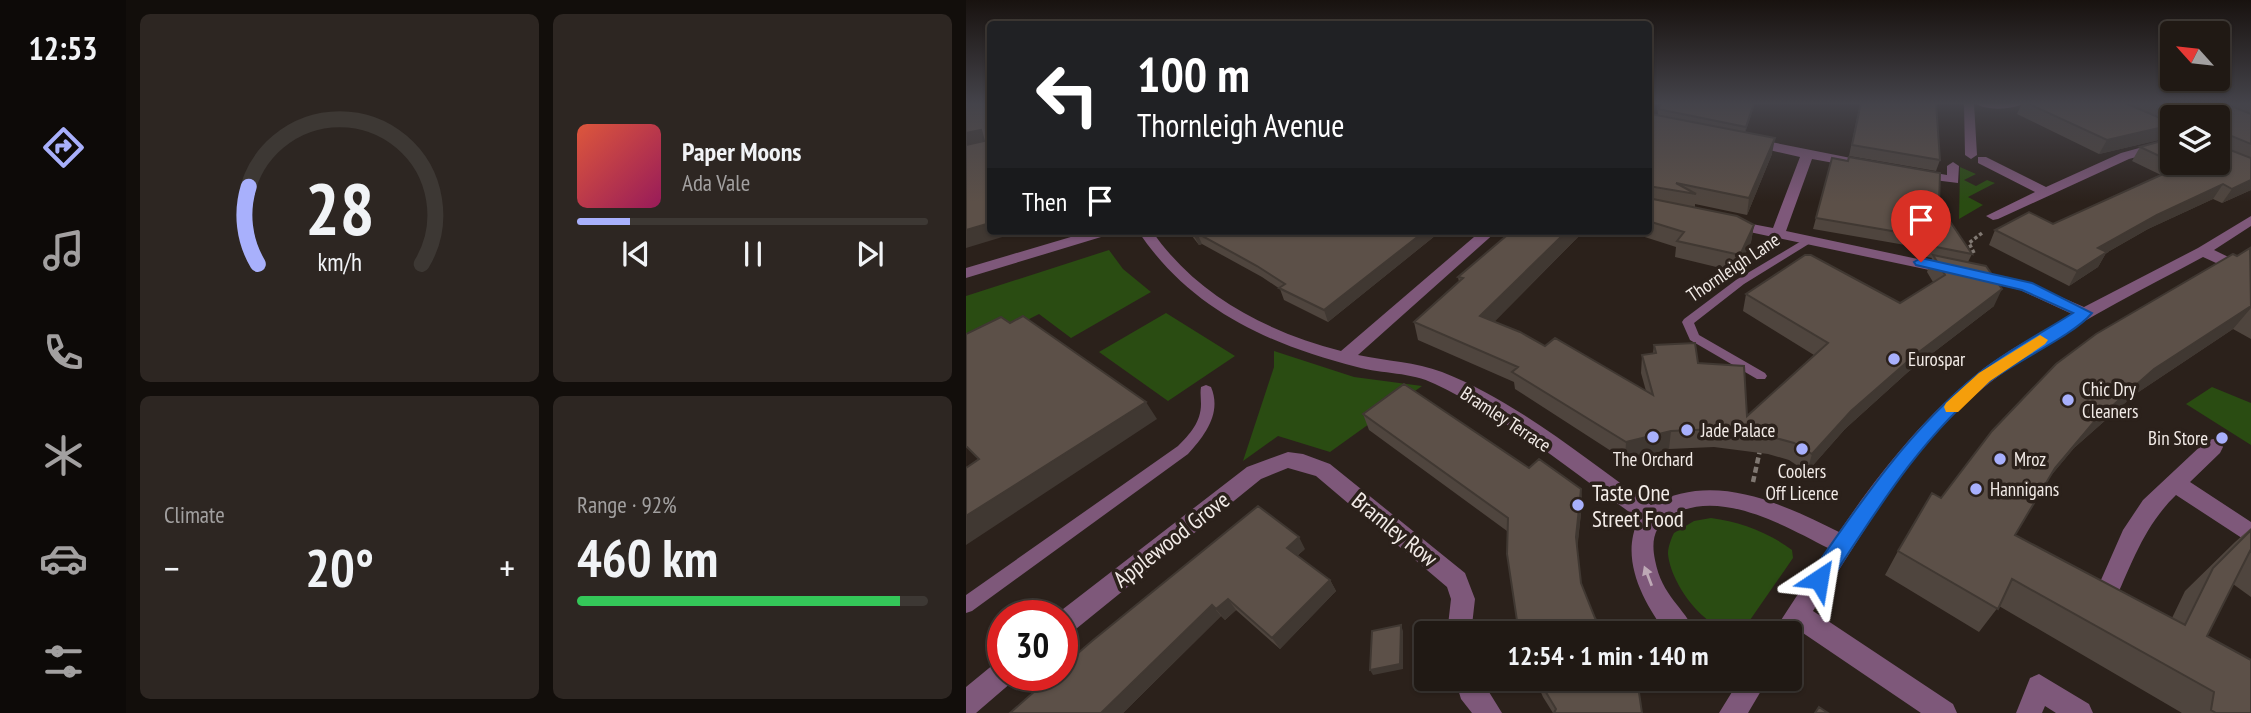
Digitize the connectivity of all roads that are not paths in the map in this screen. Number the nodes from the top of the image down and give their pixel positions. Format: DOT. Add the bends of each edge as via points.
graph roads {
  1 [pos="1974,136"];
  2 [pos="1740,140"];
  3 [pos="2160,146"];
  4 [pos="1807,155"];
  5 [pos="1953,166"];
  6 [pos="1874,167"];
  7 [pos="1900,171"];
  8 [pos="2043,191"];
  9 [pos="1993,216"];
  10 [pos="1711,220"];
  11 [pos="2251,220"];
  12 [pos="1778,234"];
  13 [pos="1093,235"];
  14 [pos="1147,235"];
  15 [pos="1485,235"];
  16 [pos="1808,240"];
  17 [pos="2203,251"];
  18 [pos="966,273"];
  19 [pos="2251,274"];
  20 [pos="2085,313"];
  21 [pos="1344,358"];
  22 [pos="1761,376"];
  23 [pos="1206,390"];
  24 [pos="2213,447"];
  25 [pos="1283,458"];
  26 [pos="2175,482"];
  27 [pos="1652,516"];
  28 [pos="2251,534"];
  29 [pos="1842,544"];
  30 [pos="2105,597"];
  31 [pos="966,605"];
  32 [pos="1078,612"];
  33 [pos="1460,621"];
  34 [pos="1671,621"];
  35 [pos="1792,621"];
  36 [pos="1802,631"];
  37 [pos="987,686"];
  38 [pos="1471,691"];
  39 [pos="1742,691"];
  40 [pos="966,704"];
  41 [pos="1489,713"];
  42 [pos="1732,713"];
  43 [pos="1944,713"];
  44 [pos="2029,713"];
  45 [pos="2080,713"];
  1 -- 8 [label="street" via="1977,157"];
  2 -- 4 [label="street"];
  3 -- 8 [label="street"];
  4 -- 6 [label="street"];
  4 -- 12 [label="street, Thornleigh Lane"];
  5 -- 7 [label="street" via="1953,180"];
  8 -- 9 [label="street"];
  10 -- 12 [label="street"];
  11 -- 17 [label="street"];
  12 -- 16 [label="street"];
  13 -- 18 [label="street"];
  14 -- 21 [label="street, Bramley Terrace" via="1158,256 1223,308"];
  15 -- 21 [label="street"];
  16 -- 20 [label="street" via="2026,286"];
  16 -- 22 [label="lane, Thornleigh Lane" via="1740,282 1688,322 1694,337"];
  17 -- 19 [label="street"];
  17 -- 20 [label="street"];
  20 -- 29 [label="street" via="1984,377 1928,430"];
  21 -- 27 [label="street, Bramley Terrace" via="1440,378 1491,406"];
  23 -- 31 [label="lane" via="1210,405 1206,420 1183,450"];
  24 -- 26 [label="street"];
  25 -- 32 [label="street, Applewood Grove" via="1254,473"];
  25 -- 33 [label="street, Bramley Row" via="1323,470 1457,581 1463,599"];
  26 -- 28 [label="street"];
  26 -- 30 [label="street" via="2151,506 2131,537"];
  27 -- 29 [label="street" via="1680,500 1748,503 1783,514"];
  34 -- 27 [label="street, one-way" via="1655,596 1643,563 1642,541"];
  29 -- 35 [label="street"];
  36 -- 43 [label="street"];
  37 -- 40 [label="street"];
  38 -- 41 [label="street"];
  39 -- 42 [label="street"];
  44 -- 45 [label="street" via="2039,687"];
}
